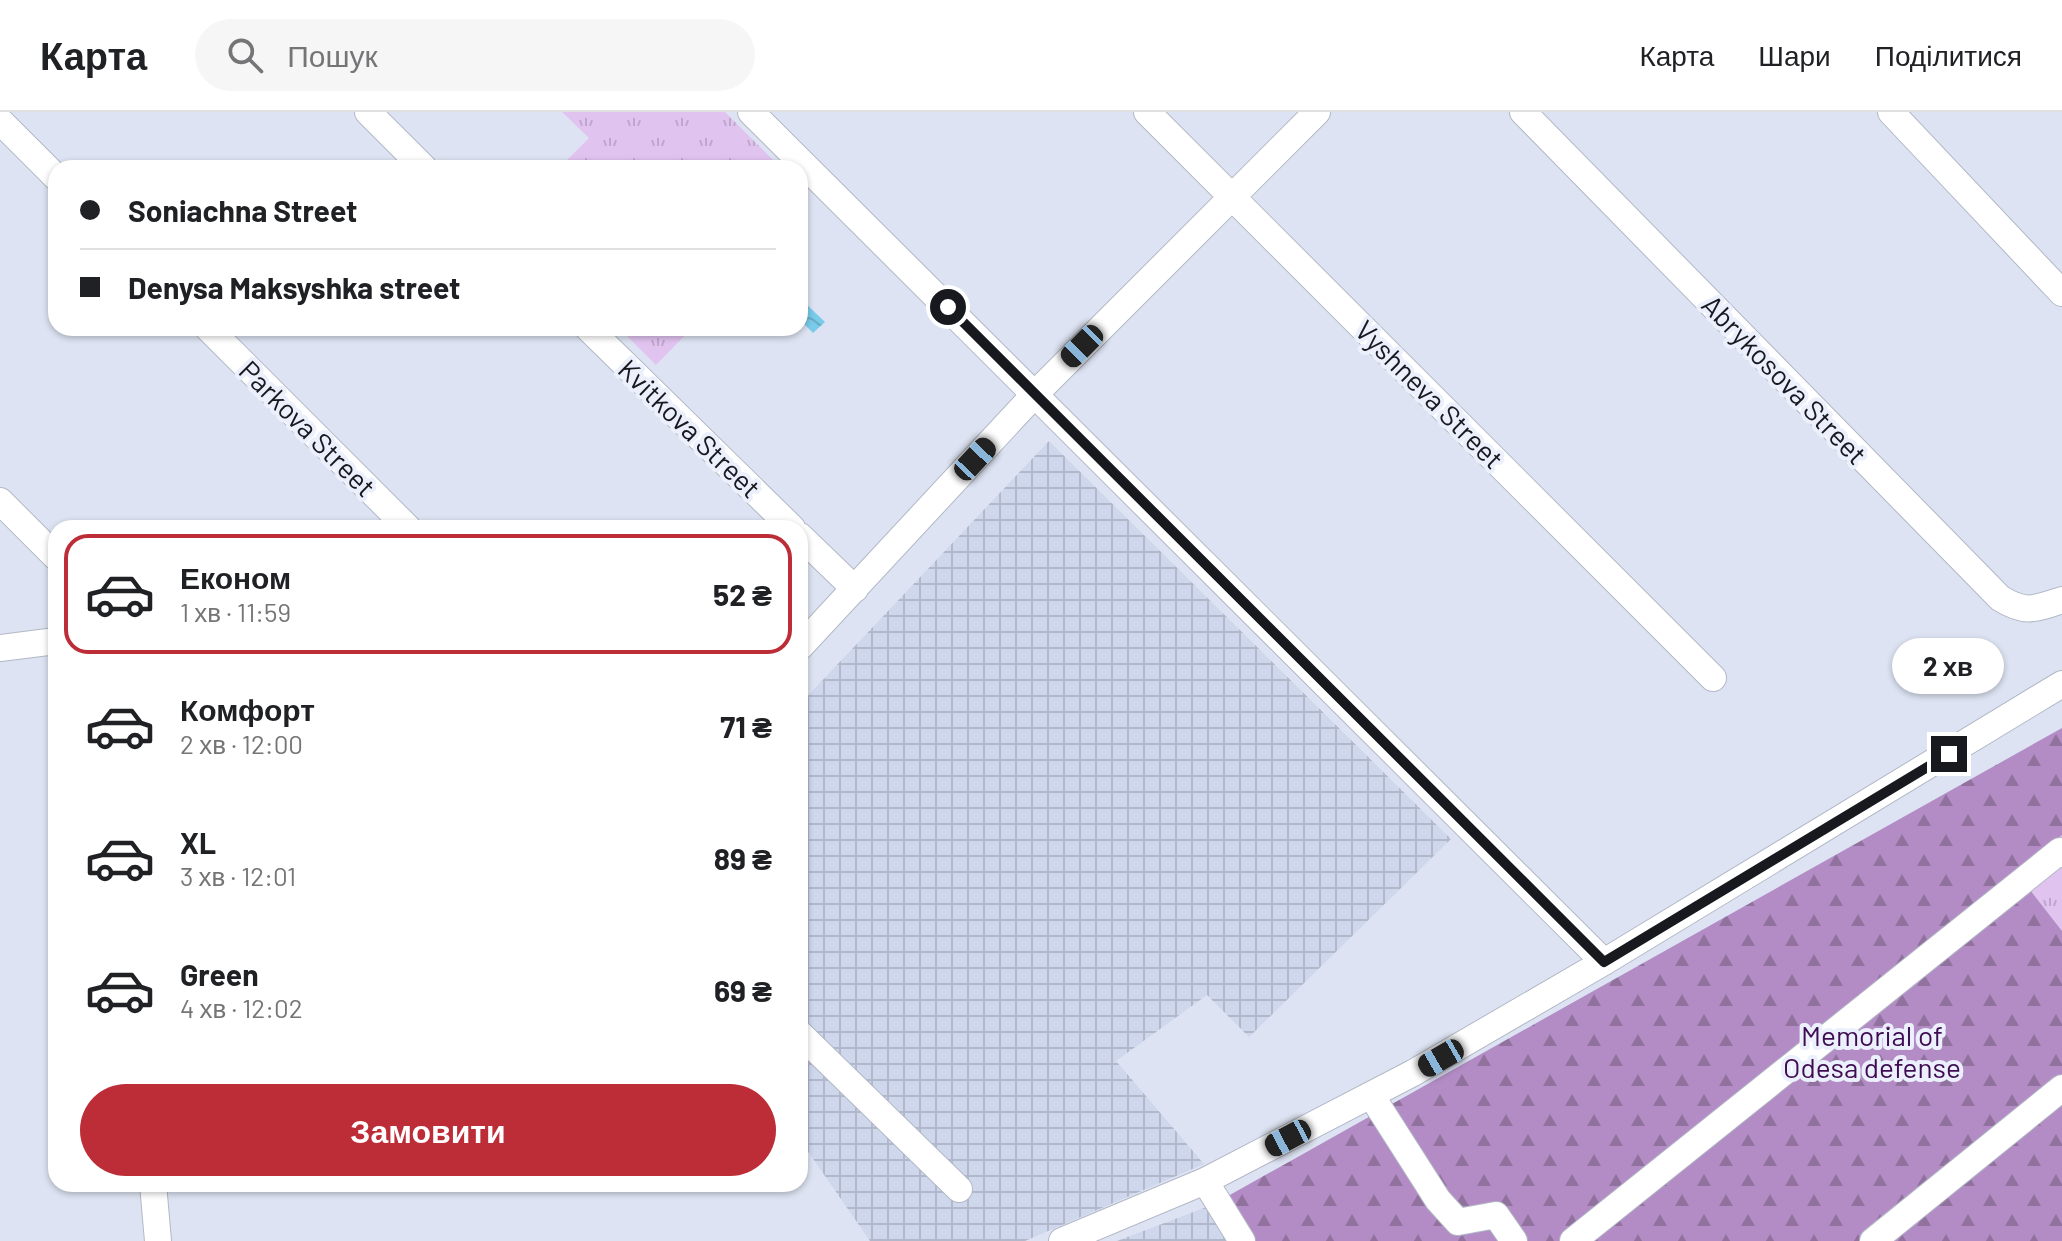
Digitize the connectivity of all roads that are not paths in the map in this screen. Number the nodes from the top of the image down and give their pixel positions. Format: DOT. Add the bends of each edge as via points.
graph roads {
  1 [pos="368,112"];
  2 [pos="751,112"];
  3 [pos="1147,112"];
  4 [pos="1317,112"];
  5 [pos="1523,112"];
  6 [pos="1891,112"];
  7 [pos="0,121"];
  8 [pos="416,160"];
  9 [pos="799,160"];
  10 [pos="48,169"];
  11 [pos="808,169"];
  12 [pos="1232,195"];
  13 [pos="2062,293"];
  14 [pos="216,336"];
  15 [pos="596,336"];
  16 [pos="1035,394"];
  17 [pos="0,501"];
  18 [pos="400,520"];
  19 [pos="784,520"];
  20 [pos="808,544"];
  21 [pos="48,549"];
  22 [pos="855,589"];
  23 [pos="2062,600"];
  24 [pos="808,639"];
  25 [pos="48,642"];
  26 [pos="0,648"];
  27 [pos="1713,678"];
  28 [pos="2062,684"];
  29 [pos="2061,852"];
  30 [pos="1604,962"];
  31 [pos="808,1042"];
  32 [pos="2062,1088"];
  33 [pos="1371,1095"];
  34 [pos="1205,1181"];
  35 [pos="959,1189"];
  36 [pos="154,1192"];
  37 [pos="158,1241"];
  38 [pos="1062,1241"];
  39 [pos="1242,1241"];
  40 [pos="1514,1241"];
  41 [pos="1573,1241"];
  42 [pos="1873,1241"];
  1 -- 8 [label="street"];
  2 -- 9 [label="street"];
  3 -- 12 [label="street, Vyshneva Street"];
  4 -- 12 [label="street"];
  5 -- 23 [label="street, Abrykosova Street" via="2000,598 2028,610"];
  6 -- 13 [label="street"];
  7 -- 10 [label="street"];
  11 -- 16 [label="street"];
  12 -- 16 [label="street"];
  12 -- 27 [label="street, Vyshneva Street"];
  14 -- 18 [label="street, Parkova Street"];
  15 -- 19 [label="street, Kvitkova Street"];
  16 -- 22 [label="street"];
  16 -- 30 [label="street"];
  17 -- 21 [label="street"];
  20 -- 22 [label="street"];
  22 -- 24 [label="street"];
  25 -- 26 [label="street"];
  28 -- 30 [label="street"];
  29 -- 41 [label="street"];
  30 -- 33 [label="street"];
  31 -- 35 [label="street"];
  32 -- 42 [label="street"];
  33 -- 34 [label="street"];
  33 -- 40 [label="street" via="1438,1200 1458,1222 1496,1215"];
  34 -- 38 [label="street"];
  34 -- 39 [label="street"];
  36 -- 37 [label="street"];
}
